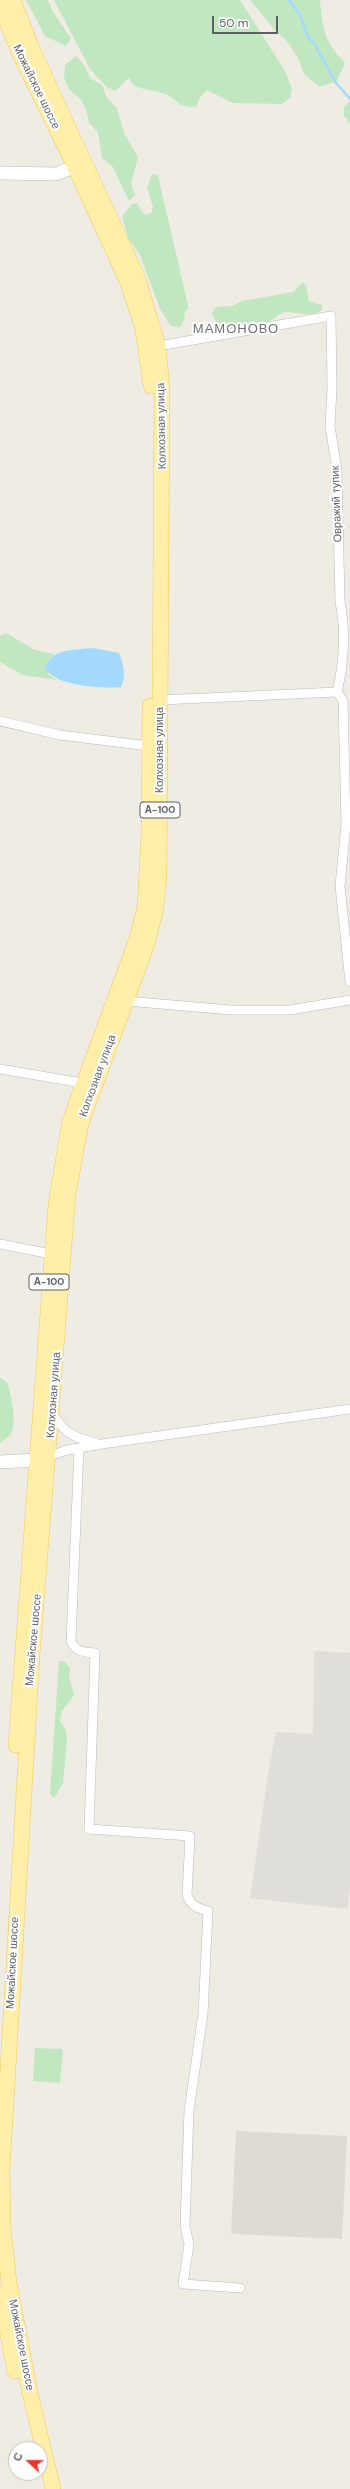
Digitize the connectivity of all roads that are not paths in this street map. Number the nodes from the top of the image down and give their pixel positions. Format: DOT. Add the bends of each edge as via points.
graph roads {
  1 [pos="13,0"];
  2 [pos="0,5"];
  3 [pos="80,165"];
  4 [pos="0,174"];
  5 [pos="158,346"];
  6 [pos="337,692"];
  7 [pos="160,700"];
  8 [pos="0,720"];
  9 [pos="149,746"];
  10 [pos="350,982"];
  11 [pos="350,1000"];
  12 [pos="126,1001"];
  13 [pos="0,1069"];
  14 [pos="82,1083"];
  15 [pos="0,1244"];
  16 [pos="51,1254"];
  17 [pos="350,1409"];
  18 [pos="52,1412"];
  19 [pos="102,1444"];
  20 [pos="79,1448"];
  21 [pos="43,1459"];
  22 [pos="0,1462"];
  23 [pos="0,2017"];
  24 [pos="240,2288"];
  25 [pos="0,2293"];
  26 [pos="31,2441"];
  27 [pos="53,2489"];
  1 -- 3 [label="main road, Можайское шоссе"];
  2 -- 3 [label="main road, Можайское шоссе" via="19,52"];
  3 -- 4 [label="street" via="56,174"];
  3 -- 5 [label="main road, Колхозная улица / А-100" via="138,279"];
  3 -- 9 [label="main road, Колхозная улица / А-100" via="128,283 143,329 150,370 152,547"];
  5 -- 6 [label="street, Овражий тупик" via="331,316 330,426 337,470 342,613 342,673"];
  5 -- 7 [label="main road, Колхозная улица / А-100" via="162,389"];
  6 -- 7 [label="street"];
  6 -- 10 [label="street" via="343,701 346,825 340,886"];
  7 -- 12 [label="main road, Колхозная улица / А-100" via="160,833 155,913 146,947"];
  8 -- 9 [label="street" via="60,735"];
  9 -- 14 [label="main road, Колхозная улица / А-100" via="144,913 137,939"];
  11 -- 12 [label="street" via="290,1010 246,1010"];
  12 -- 18 [label="main road, Колхозная улица / А-100" via="86,1106 73,1160 64,1240"];
  13 -- 14 [label="street"];
  14 -- 16 [label="main road, Колхозная улица / А-100" via="62,1158"];
  15 -- 16 [label="street"];
  16 -- 21 [label="main road, Колхозная улица / А-100"];
  17 -- 19 [label="street"];
  18 -- 19 [label="street" via="58,1424 68,1434"];
  18 -- 21 [label="main road, Колхозная улица / А-100"];
  19 -- 20 [label="street"];
  20 -- 21 [label="street"];
  20 -- 24 [label="street" via="71,1641 74,1648 95,1653 89,1829 190,1836 187,1895 190,1903 208,1911 203,2014 189,2111 185,2226 189,2244 183,2284"];
  21 -- 22 [label="street"];
  21 -- 23 [label="main road, Можайское шоссе / А-100" via="21,1654"];
  21 -- 27 [label="main road, Можайское шоссе / А-100" via="7,2069 2,2196 9,2283 30,2393"];
  25 -- 26 [label="main road, Можайское шоссе"];
}
